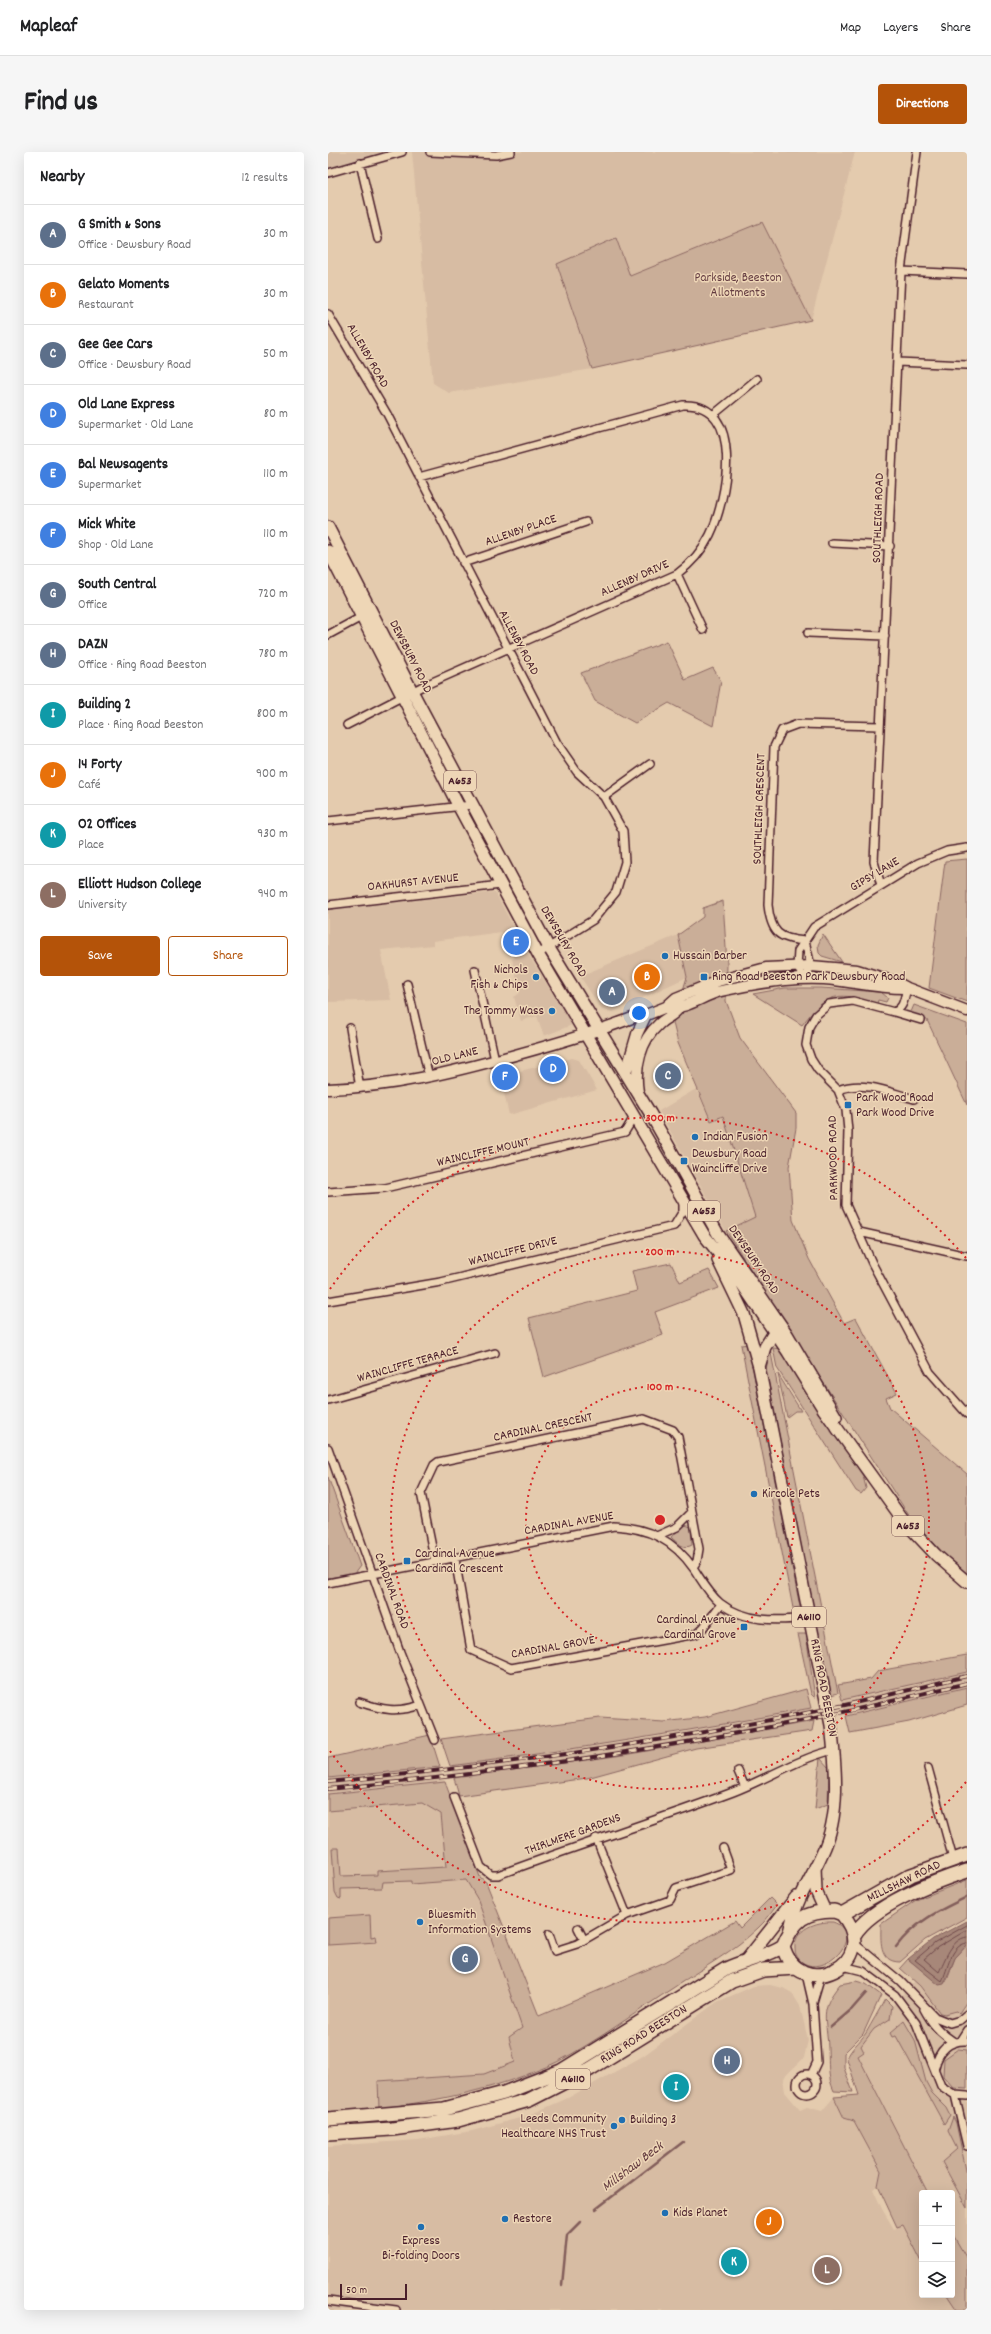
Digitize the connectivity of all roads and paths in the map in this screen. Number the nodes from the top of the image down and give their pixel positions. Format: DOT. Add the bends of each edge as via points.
graph roads {
  1 [pos="402,152"];
  2 [pos="430,152"];
  3 [pos="511,152"];
  4 [pos="917,152"];
  5 [pos="360,163"];
  6 [pos="328,173"];
  7 [pos="378,239"];
  8 [pos="901,271"];
  9 [pos="967,274"];
  10 [pos="328,314"];
  11 [pos="897,362"];
  12 [pos="967,366"];
  13 [pos="757,379"];
  14 [pos="713,415"];
  15 [pos="419,477"];
  16 [pos="586,522"];
  17 [pos="328,527"];
  18 [pos="832,543"];
  19 [pos="332,544"];
  20 [pos="890,546"];
  21 [pos="328,551"];
  22 [pos="463,563"];
  23 [pos="677,574"];
  24 [pos="367,614"];
  25 [pos="703,630"];
  26 [pos="808,633"];
  27 [pos="328,635"];
  28 [pos="885,636"];
  29 [pos="507,648"];
  30 [pos="407,694"];
  31 [pos="347,725"];
  32 [pos="880,726"];
  33 [pos="650,764"];
  34 [pos="604,796"];
  35 [pos="472,805"];
  36 [pos="459,807"];
  37 [pos="328,821"];
  38 [pos="967,848"];
  39 [pos="501,885"];
  40 [pos="881,885"];
  41 [pos="328,905"];
  42 [pos="805,941"];
  43 [pos="549,948"];
  44 [pos="538,954"];
  45 [pos="797,966"];
  46 [pos="811,966"];
  47 [pos="475,970"];
  48 [pos="805,979"];
  49 [pos="407,984"];
  50 [pos="907,988"];
  51 [pos="666,1007"];
  52 [pos="678,1009"];
  53 [pos="967,1011"];
  54 [pos="894,1012"];
  55 [pos="646,1015"];
  56 [pos="921,1020"];
  57 [pos="350,1028"];
  58 [pos="601,1031"];
  59 [pos="586,1035"];
  60 [pos="495,1060"];
  61 [pos="626,1072"];
  62 [pos="429,1077"];
  63 [pos="360,1088"];
  64 [pos="328,1089"];
  65 [pos="838,1090"];
  66 [pos="638,1093"];
  67 [pos="622,1095"];
  68 [pos="914,1099"];
  69 [pos="634,1117"];
  70 [pos="328,1192"];
  71 [pos="683,1199"];
  72 [pos="859,1232"];
  73 [pos="704,1235"];
  74 [pos="967,1256"];
  75 [pos="328,1301"];
  76 [pos="774,1327"];
  77 [pos="751,1338"];
  78 [pos="495,1353"];
  79 [pos="759,1367"];
  80 [pos="328,1400"];
  81 [pos="967,1414"];
  82 [pos="328,1448"];
  83 [pos="692,1512"];
  84 [pos="659,1535"];
  85 [pos="455,1559"];
  86 [pos="435,1562"];
  87 [pos="693,1567"];
  88 [pos="373,1574"];
  89 [pos="967,1582"];
  90 [pos="328,1583"];
  91 [pos="721,1604"];
  92 [pos="809,1618"];
  93 [pos="359,1702"];
  94 [pos="421,1705"];
  95 [pos="435,1740"];
  96 [pos="834,1750"];
  97 [pos="928,1768"];
  98 [pos="738,1771"];
  99 [pos="745,1787"];
  100 [pos="454,1797"];
  101 [pos="596,1838"];
  102 [pos="724,1848"];
  103 [pos="967,1855"];
  104 [pos="953,1859"];
  105 [pos="815,1866"];
  106 [pos="967,1871"];
  107 [pos="802,1892"];
  108 [pos="825,1911"];
  109 [pos="842,1914"];
  110 [pos="627,1915"];
  111 [pos="578,1928"];
  112 [pos="789,1932"];
  113 [pos="549,1934"];
  114 [pos="584,1940"];
  115 [pos="855,1940"];
  116 [pos="783,1946"];
  117 [pos="747,1959"];
  118 [pos="801,1971"];
  119 [pos="834,1971"];
  120 [pos="821,1975"];
  121 [pos="920,2001"];
  122 [pos="813,2004"];
  123 [pos="967,2014"];
  124 [pos="967,2030"];
  125 [pos="960,2042"];
  126 [pos="935,2068"];
  127 [pos="811,2075"];
  128 [pos="955,2096"];
  129 [pos="967,2096"];
  130 [pos="328,2119"];
  131 [pos="328,2133"];
  132 [pos="967,2141"];
  133 [pos="328,2301"];
  134 [pos="396,2310"];
  1 -- 5 [label="street"];
  2 -- 3 [label="street" via="496,155"];
  4 -- 8 [label="street, SOUTHLEIGH ROAD"];
  5 -- 6 [label="street"];
  5 -- 7 [label="street"];
  8 -- 9 [label="street"];
  8 -- 11 [label="street, SOUTHLEIGH ROAD"];
  10 -- 15 [label="street, ALLENBY ROAD" via="387,414"];
  11 -- 12 [label="street"];
  11 -- 20 [label="street, SOUTHLEIGH ROAD"];
  13 -- 14 [label="street"];
  14 -- 15 [label="street" via="701,406 683,405"];
  14 -- 23 [label="street, ALLENBY DRIVE" via="726,438 727,459 723,492 715,522 705,544 697,556"];
  15 -- 22 [label="street, ALLENBY ROAD"];
  16 -- 22 [label="street, ALLENBY PLACE"];
  17 -- 19 [label="main road, DEWSBURY ROAD / A653"];
  18 -- 20 [label="street"];
  19 -- 24 [label="main road, DEWSBURY ROAD / A653"];
  20 -- 28 [label="street, SOUTHLEIGH ROAD"];
  21 -- 24 [label="main road, DEWSBURY ROAD / A653"];
  22 -- 29 [label="street, ALLENBY ROAD"];
  23 -- 25 [label="street"];
  23 -- 29 [label="street, ALLENBY DRIVE"];
  24 -- 27 [label="street"];
  24 -- 30 [label="main road, DEWSBURY ROAD / A653"];
  26 -- 28 [label="street"];
  28 -- 32 [label="street, SOUTHLEIGH ROAD"];
  29 -- 30 [label="street, ALLENBY DRIVE"];
  29 -- 34 [label="street, ALLENBY ROAD" via="557,743 576,772"];
  30 -- 31 [label="street, ALLENBY DRIVE"];
  30 -- 35 [label="main road, DEWSBURY ROAD / A653"];
  30 -- 36 [label="main road, DEWSBURY ROAD / A653"];
  32 -- 40 [label="street, SOUTHLEIGH ROAD" via="874,862"];
  32 -- 42 [label="street, SOUTHLEIGH CRESCENT" via="798,724 782,730 774,747 769,919 776,932 787,940"];
  33 -- 34 [label="street"];
  34 -- 43 [label="street, ALLENBY ROAD" via="624,831 625,862 616,892 594,920"];
  35 -- 36 [label="street"];
  35 -- 43 [label="main road, DEWSBURY ROAD / A653"];
  36 -- 37 [label="street"];
  36 -- 39 [label="main road, DEWSBURY ROAD / A653"];
  38 -- 40 [label="street, GIPSY LANE" via="947,850 918,863"];
  39 -- 41 [label="street, OAKHURST AVENUE"];
  39 -- 44 [label="main road, DEWSBURY ROAD / A653"];
  40 -- 42 [label="street, GIPSY LANE" via="814,927"];
  42 -- 45 [label="street, GIPSY LANE" via="798,951"];
  42 -- 46 [label="street"];
  43 -- 44 [label="street, ALLENBY ROAD"];
  43 -- 58 [label="main road, DEWSBURY ROAD / A653"];
  44 -- 59 [label="main road, DEWSBURY ROAD / A653"];
  45 -- 46 [label="street, OLD LANE"];
  45 -- 48 [label="street"];
  45 -- 51 [label="street, OLD LANE" via="766,968 718,981 676,998"];
  46 -- 48 [label="street"];
  46 -- 50 [label="street, OLD LANE" via="857,970"];
  47 -- 60 [label="street"];
  48 -- 50 [label="street"];
  48 -- 52 [label="street" via="773,981 720,991"];
  49 -- 62 [label="street"];
  50 -- 53 [label="street"];
  50 -- 54 [label="street" via="904,1003 900,1010"];
  51 -- 52 [label="street"];
  51 -- 55 [label="street, OLD LANE"];
  52 -- 66 [label="street" via="655,1028 643,1045 636,1070"];
  54 -- 56 [label="street, PARKWOOD ROAD"];
  54 -- 65 [label="street, PARKWOOD ROAD" via="853,1001 841,1001 829,1004 816,1015 809,1027 806,1045 818,1070"];
  55 -- 58 [label="street, OLD LANE" via="642,1014"];
  55 -- 61 [label="street" via="637,1034"];
  57 -- 63 [label="street"];
  58 -- 59 [label="street, OLD LANE"];
  58 -- 61 [label="main road, DEWSBURY ROAD / A653"];
  59 -- 60 [label="street, OLD LANE"];
  59 -- 67 [label="main road, DEWSBURY ROAD / A653"];
  60 -- 62 [label="street, OLD LANE"];
  61 -- 66 [label="main road, DEWSBURY ROAD / A653"];
  61 -- 67 [label="main road"];
  62 -- 63 [label="street, OLD LANE"];
  63 -- 64 [label="street, OLD LANE"];
  65 -- 68 [label="street" via="861,1084"];
  65 -- 72 [label="street, PARKWOOD ROAD" via="846,1110 848,1131 846,1205"];
  66 -- 76 [label="main road, DEWSBURY ROAD / A653"];
  67 -- 69 [label="main road, DEWSBURY ROAD / A653"];
  69 -- 70 [label="street, WAINCLIFFE MOUNT" via="625,1132 385,1188"];
  69 -- 71 [label="main road, DEWSBURY ROAD / A653"];
  71 -- 73 [label="main road, DEWSBURY ROAD / A653"];
  71 -- 75 [label="street, WAINCLIFFE DRIVE" via="683,1211 674,1226 441,1282"];
  72 -- 74 [label="street"];
  72 -- 81 [label="street, PARKWOOD ROAD" via="872,1263 930,1372"];
  73 -- 76 [label="main road, DEWSBURY ROAD"];
  73 -- 77 [label="main road, RING ROAD BEESTON / A6110" via="735,1293"];
  76 -- 77 [label="main road" via="754,1333"];
  76 -- 79 [label="main road, RING ROAD BEESTON / A6110"];
  76 -- 89 [label="main road, DEWSBURY ROAD / A653" via="814,1378 860,1459 903,1520 936,1556"];
  77 -- 79 [label="main road, RING ROAD BEESTON / A6110"];
  78 -- 80 [label="street, WAINCLIFFE TERRACE"];
  79 -- 92 [label="main road, RING ROAD BEESTON / A6110"];
  82 -- 88 [label="street, CARDINAL ROAD"];
  83 -- 84 [label="street" via="677,1527"];
  83 -- 86 [label="street, CARDINAL CRESCENT" via="678,1437 673,1430 644,1419 438,1462 421,1493"];
  83 -- 87 [label="street, CARDINAL CRESCENT" via="699,1549"];
  84 -- 85 [label="street, CARDINAL AVENUE" via="642,1529 614,1526"];
  84 -- 87 [label="street, CARDINAL AVENUE" via="675,1547"];
  85 -- 86 [label="street, CARDINAL AVENUE"];
  85 -- 91 [label="street, CARDINAL GROVE" via="471,1650 507,1668 696,1634"];
  86 -- 88 [label="street, CARDINAL AVENUE"];
  87 -- 91 [label="street, CARDINAL AVENUE" via="709,1593"];
  88 -- 90 [label="street, CARDINAL AVENUE"];
  88 -- 94 [label="street, CARDINAL ROAD"];
  91 -- 92 [label="street, CARDINAL AVENUE" via="746,1616 776,1622"];
  92 -- 96 [label="main road, RING ROAD BEESTON / A6110"];
  93 -- 94 [label="street" via="389,1711 407,1710"];
  94 -- 95 [label="street, CARDINAL ROAD"];
  96 -- 99 [label="street, THIRLMERE GARDENS" via="818,1754"];
  96 -- 105 [label="main road, RING ROAD BEESTON / A6110" via="836,1794 829,1835"];
  97 -- 104 [label="street"];
  98 -- 99 [label="street"];
  99 -- 101 [label="street, THIRLMERE GARDENS"];
  100 -- 101 [label="street, THIRLMERE GARDENS" via="480,1867 491,1874 498,1874"];
  101 -- 110 [label="street"];
  102 -- 110 [label="street" via="731,1870 676,1888 670,1900"];
  103 -- 104 [label="highway, MILLSHAW ROAD"];
  104 -- 109 [label="highway, MILLSHAW ROAD" via="911,1875"];
  105 -- 107 [label="main road, RING ROAD BEESTON"];
  105 -- 108 [label="main road" via="816,1891"];
  106 -- 115 [label="highway, MILLSHAW ROAD" via="875,1912 859,1926"];
  107 -- 112 [label="main road, RING ROAD BEESTON" via="794,1910"];
  107 -- 117 [label="main road"];
  108 -- 109 [label="highway"];
  108 -- 112 [label="highway" via="804,1917 796,1922"];
  109 -- 115 [label="highway"];
  110 -- 114 [label="street"];
  111 -- 114 [label="street"];
  112 -- 116 [label="highway"];
  113 -- 114 [label="street" via="555,1951"];
  115 -- 119 [label="highway" via="850,1956"];
  115 -- 121 [label="street"];
  116 -- 117 [label="highway, RING ROAD BEESTON / A6110" via="770,1953"];
  116 -- 118 [label="highway" via="789,1962"];
  117 -- 130 [label="highway, RING ROAD BEESTON / A6110" via="726,1969 561,2070 504,2093 444,2109"];
  118 -- 120 [label="highway"];
  118 -- 122 [label="street"];
  118 -- 131 [label="highway, RING ROAD BEESTON / A6110" via="763,1970 732,1982 590,2069 529,2100 458,2120 392,2130"];
  119 -- 120 [label="highway"];
  119 -- 126 [label="street" via="847,1967 863,1971 889,1989 916,2023"];
  120 -- 122 [label="street"];
  121 -- 123 [label="street" via="943,2022 960,2020"];
  121 -- 125 [label="street" via="931,2024"];
  122 -- 127 [label="street" via="817,2062"];
  124 -- 125 [label="street"];
  125 -- 126 [label="street" via="941,2051"];
  126 -- 128 [label="street" via="941,2086"];
  128 -- 129 [label="street"];
  128 -- 132 [label="street"];
  133 -- 134 [label="street"];
}
